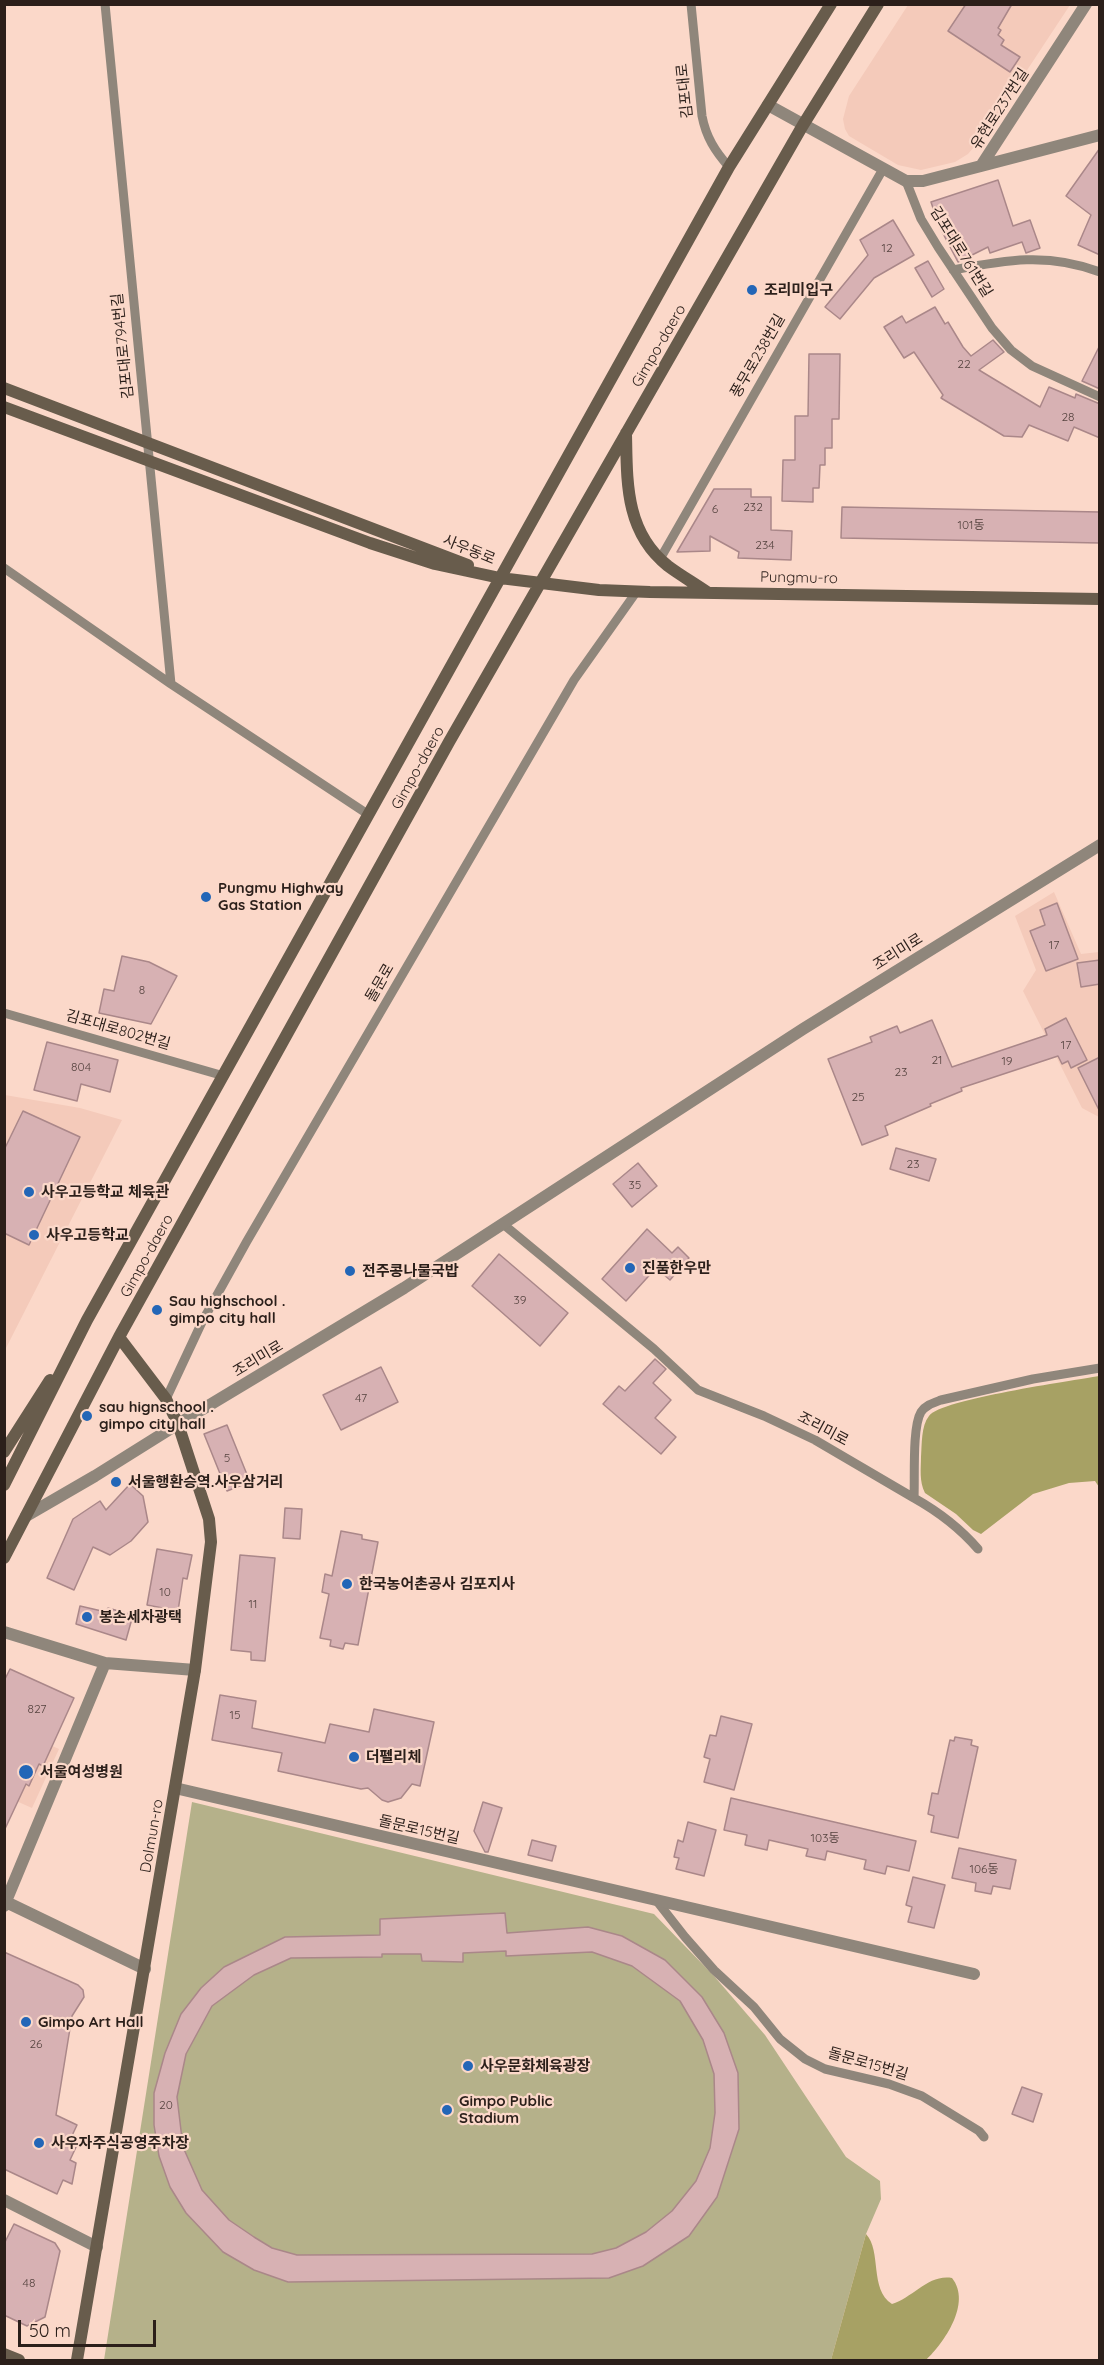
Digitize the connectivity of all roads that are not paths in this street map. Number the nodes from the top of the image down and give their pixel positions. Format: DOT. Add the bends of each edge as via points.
graph roads {
  1 [pos="105,4"];
  2 [pos="692,4"];
  3 [pos="831,4"];
  4 [pos="878,4"];
  5 [pos="1086,4"];
  6 [pos="768,105"];
  7 [pos="803,125"];
  8 [pos="1100,135"];
  9 [pos="981,166"];
  10 [pos="729,167"];
  11 [pos="883,169"];
  12 [pos="906,182"];
  13 [pos="953,270"];
  14 [pos="1100,272"];
  15 [pos="4,388"];
  16 [pos="1100,397"];
  17 [pos="4,407"];
  18 [pos="626,432"];
  19 [pos="148,442"];
  20 [pos="148,460"];
  21 [pos="660,559"];
  22 [pos="4,568"];
  23 [pos="500,578"];
  24 [pos="540,583"];
  25 [pos="637,591"];
  26 [pos="708,592"];
  27 [pos="1100,599"];
  28 [pos="171,684"];
  29 [pos="369,815"];
  30 [pos="1100,845"];
  31 [pos="4,1013"];
  32 [pos="224,1076"];
  33 [pos="503,1224"];
  34 [pos="87,1320"];
  35 [pos="118,1337"];
  36 [pos="1100,1368"];
  37 [pos="166,1399"];
  38 [pos="178,1424"];
  39 [pos="4,1452"];
  40 [pos="4,1485"];
  41 [pos="914,1498"];
  42 [pos="26,1516"];
  43 [pos="18,1533"];
  44 [pos="978,1549"];
  45 [pos="4,1558"];
  46 [pos="4,1567"];
  47 [pos="4,1632"];
  48 [pos="105,1663"];
  49 [pos="195,1670"];
  50 [pos="175,1788"];
  51 [pos="656,1900"];
  52 [pos="5,1903"];
  53 [pos="145,1969"];
  54 [pos="974,1974"];
  55 [pos="984,2137"];
  56 [pos="4,2200"];
  57 [pos="98,2247"];
  58 [pos="4,2354"];
  59 [pos="19,2361"];
  60 [pos="77,2361"];
  1 -- 19 [label="lane, 김포대로794번길"];
  2 -- 10 [label="lane, 김포대로" via="705,134"];
  3 -- 6 [label="main road, Gimpo-daero"];
  4 -- 7 [label="main road, Gimpo-daero"];
  5 -- 9 [label="street, 유현로237번길"];
  6 -- 7 [label="street"];
  6 -- 10 [label="main road, Gimpo-daero"];
  7 -- 11 [label="street"];
  7 -- 18 [label="main road, Gimpo-daero"];
  8 -- 9 [label="street"];
  9 -- 12 [label="street, 유현로237번길"];
  10 -- 23 [label="main road, Gimpo-daero"];
  11 -- 12 [label="street"];
  11 -- 21 [label="lane, 풍무로238번길"];
  12 -- 13 [label="lane, 김포대로761번길" via="921,219"];
  13 -- 14 [label="lane" via="1037,258 1069,262"];
  13 -- 16 [label="lane, 김포대로761번길" via="1011,350 1043,372"];
  15 -- 19 [label="main road, 사우동로"];
  17 -- 20 [label="main road, 사우동로"];
  18 -- 21 [label="main road" via="632,513 640,534"];
  18 -- 24 [label="main road, Gimpo-daero"];
  19 -- 20 [label="lane, 김포대로794번길"];
  19 -- 23 [label="main road, 사우동로"];
  20 -- 23 [label="main road, 사우동로" via="370,543 435,564"];
  20 -- 28 [label="lane, 김포대로794번길"];
  21 -- 26 [label="main road"];
  22 -- 28 [label="lane"];
  23 -- 24 [label="main road, Pungmu-ro"];
  23 -- 29 [label="main road, Gimpo-daero"];
  24 -- 25 [label="main road, Pungmu-ro"];
  24 -- 35 [label="main road, Gimpo-daero"];
  25 -- 26 [label="main road, Pungmu-ro"];
  25 -- 37 [label="lane, 돌문로" via="574,680 259,1220 202,1322"];
  26 -- 27 [label="main road, Pungmu-ro"];
  28 -- 29 [label="lane"];
  29 -- 32 [label="main road, Gimpo-daero"];
  30 -- 33 [label="street, 조리미로" via="813,1023"];
  31 -- 32 [label="lane, 김포대로802번길"];
  32 -- 34 [label="main road, Gimpo-daero"];
  33 -- 38 [label="street, 조리미로"];
  33 -- 41 [label="lane, 조리미로" via="698,1390 799,1432"];
  34 -- 39 [label="main road"];
  34 -- 40 [label="main road, Gimpo-daero"];
  35 -- 37 [label="main road, Dolmun-ro"];
  35 -- 42 [label="main road, Gimpo-daero"];
  36 -- 41 [label="lane" via="1033,1379 927,1406 917,1426"];
  37 -- 38 [label="main road, Dolmun-ro"];
  38 -- 42 [label="street, 조리미로"];
  38 -- 49 [label="main road, Dolmun-ro" via="209,1519 211,1542"];
  41 -- 44 [label="lane, 조리미로" via="942,1514"];
  42 -- 43 [label="main road, Gimpo-daero"];
  43 -- 45 [label="main road, Gimpo-daero"];
  43 -- 46 [label="main road"];
  47 -- 48 [label="street"];
  48 -- 49 [label="street"];
  48 -- 52 [label="street"];
  49 -- 50 [label="main road, Dolmun-ro"];
  50 -- 51 [label="street, 돌문로15번길"];
  50 -- 53 [label="main road, Dolmun-ro"];
  51 -- 54 [label="street, 돌문로15번길"];
  51 -- 55 [label="lane, 돌문로15번길" via="714,1970 754,2007 780,2039 805,2059 825,2069 922,2096"];
  52 -- 53 [label="street"];
  53 -- 57 [label="main road, Dolmun-ro"];
  56 -- 57 [label="street"];
  57 -- 60 [label="main road, Dolmun-ro"];
  58 -- 59 [label="main road"];
}
